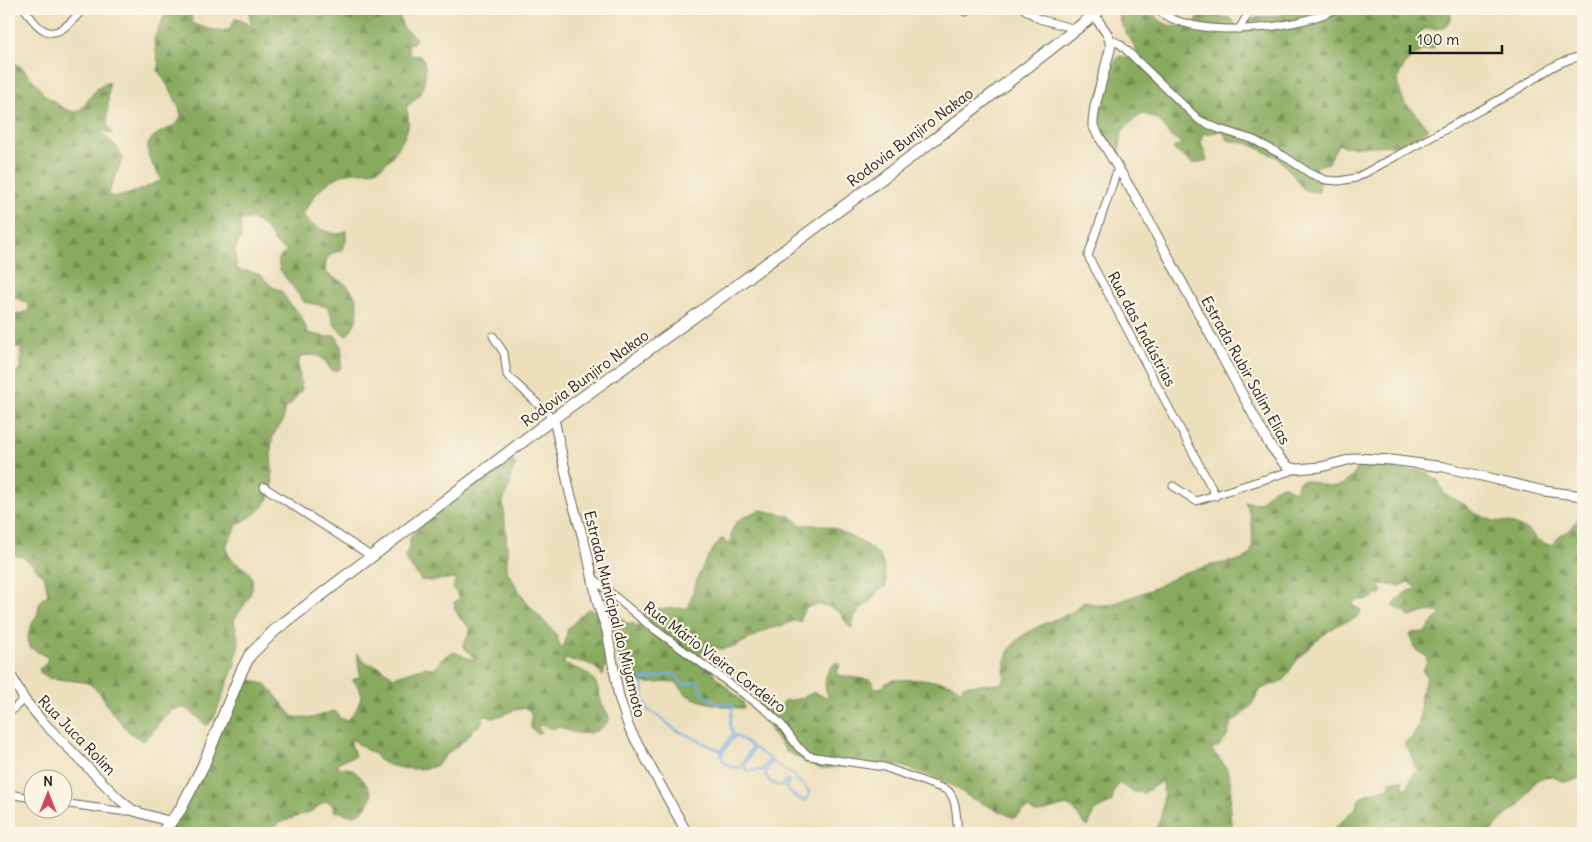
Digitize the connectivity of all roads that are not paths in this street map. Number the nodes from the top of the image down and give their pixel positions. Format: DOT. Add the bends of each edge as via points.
graph roads {
  1 [pos="25,9"];
  2 [pos="83,9"];
  3 [pos="1024,9"];
  4 [pos="1156,9"];
  5 [pos="1251,9"];
  6 [pos="1336,9"];
  7 [pos="1097,12"];
  8 [pos="1239,29"];
  9 [pos="1076,30"];
  10 [pos="1110,39"];
  11 [pos="1583,56"];
  12 [pos="1118,168"];
  13 [pos="493,336"];
  14 [pos="554,419"];
  15 [pos="1297,469"];
  16 [pos="1173,486"];
  17 [pos="264,487"];
  18 [pos="1216,496"];
  19 [pos="1583,496"];
  20 [pos="372,556"];
  21 [pos="592,578"];
  22 [pos="9,672"];
  23 [pos="24,699"];
  24 [pos="9,713"];
  25 [pos="9,794"];
  26 [pos="22,796"];
  27 [pos="72,804"];
  28 [pos="134,810"];
  29 [pos="171,822"];
  30 [pos="162,833"];
  31 [pos="687,833"];
  32 [pos="958,833"];
  1 -- 2 [label="street" via="40,30 48,33 70,24"];
  3 -- 9 [label="street" via="1039,19"];
  4 -- 8 [label="street" via="1184,23"];
  5 -- 8 [label="street"];
  6 -- 8 [label="street" via="1304,21"];
  7 -- 9 [label="main road, Rodovia Bunjiro Nakao"];
  7 -- 10 [label="street"];
  9 -- 14 [label="main road, Rodovia Bunjiro Nakao" via="935,139"];
  10 -- 11 [label="street" via="1120,44 1199,120 1254,140 1310,174 1326,180 1356,178 1520,88 1548,68 1569,58"];
  10 -- 12 [label="street, Estrada Rubir Salim Elias" via="1092,121"];
  12 -- 15 [label="street, Estrada Rubir Salim Elias" via="1268,444 1283,462"];
  12 -- 18 [label="street, Rua das Indústrias" via="1088,256"];
  13 -- 14 [label="street" via="504,353 507,375"];
  14 -- 20 [label="main road, Rodovia Bunjiro Nakao"];
  14 -- 21 [label="street, Estrada Municipal do Miyamoto"];
  15 -- 18 [label="street"];
  15 -- 19 [label="street" via="1356,458 1392,460 1444,467 1544,491"];
  16 -- 18 [label="street" via="1196,501"];
  17 -- 20 [label="street"];
  20 -- 29 [label="main road, Rodovia Bunjiro Nakao" via="293,615 250,655 203,766"];
  21 -- 31 [label="street, Estrada Municipal do Miyamoto" via="629,728"];
  21 -- 32 [label="street, Rua Mário Vieira Cordeiro" via="650,626 766,710 809,756 884,767 947,790 954,800"];
  22 -- 23 [label="street, Rua Juca Rolim"];
  23 -- 24 [label="street"];
  23 -- 28 [label="street, Rua Juca Rolim" via="63,744"];
  25 -- 26 [label="street"];
  27 -- 28 [label="street"];
  28 -- 29 [label="street"];
  29 -- 30 [label="main road, Rodovia Bunjiro Nakao"];
}
